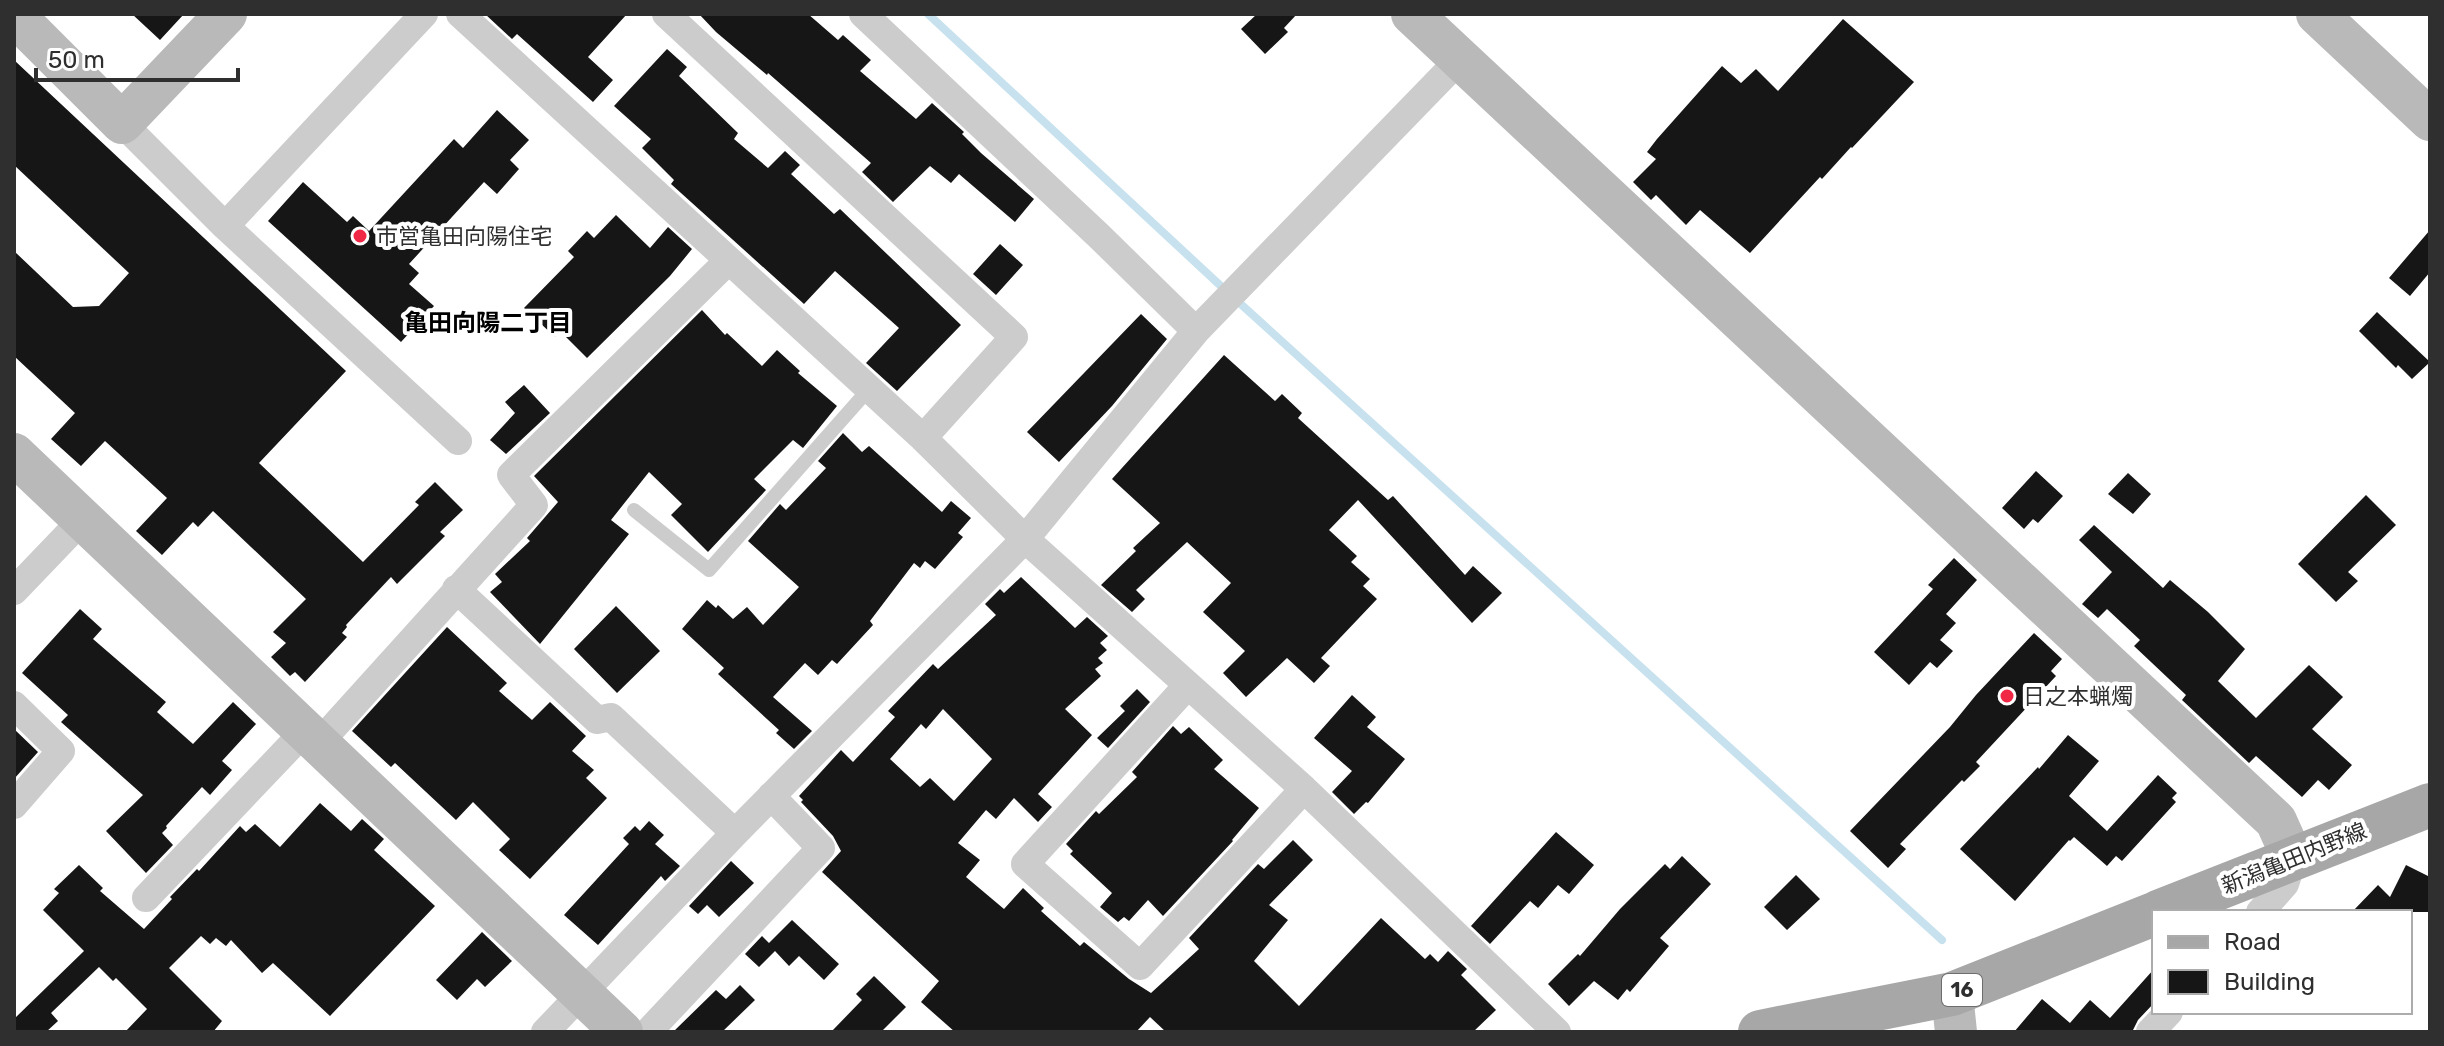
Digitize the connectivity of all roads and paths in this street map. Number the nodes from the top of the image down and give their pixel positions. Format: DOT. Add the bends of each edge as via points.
graph roads {
  1 [pos="226,14"];
  2 [pos="424,14"];
  3 [pos="460,14"];
  4 [pos="666,14"];
  5 [pos="863,14"];
  6 [pos="1412,14"];
  7 [pos="2317,14"];
  8 [pos="14,15"];
  9 [pos="1460,59"];
  10 [pos="2430,120"];
  11 [pos="122,123"];
  12 [pos="225,226"];
  13 [pos="728,261"];
  14 [pos="1196,331"];
  15 [pos="869,389"];
  16 [pos="923,438"];
  17 [pos="458,441"];
  18 [pos="14,454"];
  19 [pos="634,510"];
  20 [pos="84,518"];
  21 [pos="1025,539"];
  22 [pos="456,589"];
  23 [pos="14,591"];
  24 [pos="1188,685"];
  25 [pos="14,705"];
  26 [pos="311,738"];
  27 [pos="1304,789"];
  28 [pos="771,796"];
  29 [pos="14,805"];
  30 [pos="2425,811"];
  31 [pos="735,833"];
  32 [pos="2293,859"];
  33 [pos="146,898"];
  34 [pos="2164,910"];
  35 [pos="2262,910"];
  36 [pos="2152,915"];
  37 [pos="581,993"];
  38 [pos="1954,1013"];
  39 [pos="2167,1014"];
  40 [pos="545,1032"];
  41 [pos="622,1032"];
  42 [pos="648,1032"];
  43 [pos="1557,1032"];
  44 [pos="1760,1032"];
  45 [pos="2150,1032"];
  1 -- 11 [label="street"];
  2 -- 12 [label="street"];
  3 -- 13 [label="street"];
  4 -- 16 [label="street" via="1014,337"];
  5 -- 14 [label="street"];
  6 -- 9 [label="street"];
  7 -- 10 [label="street"];
  8 -- 11 [label="street"];
  9 -- 14 [label="street"];
  9 -- 32 [label="street" via="2276,821"];
  11 -- 12 [label="street"];
  12 -- 17 [label="street"];
  13 -- 15 [label="street"];
  13 -- 22 [label="street" via="511,475 534,505"];
  14 -- 21 [label="street"];
  15 -- 16 [label="street"];
  15 -- 19 [label="lane" via="709,570"];
  16 -- 21 [label="street"];
  18 -- 20 [label="street"];
  20 -- 23 [label="street"];
  20 -- 26 [label="street"];
  21 -- 24 [label="street"];
  21 -- 28 [label="street"];
  22 -- 26 [label="street"];
  22 -- 31 [label="street" via="597,720 611,717"];
  24 -- 27 [label="street"];
  24 -- 27 [label="street" via="1025,864 1140,966"];
  25 -- 29 [label="street" via="61,751"];
  26 -- 33 [label="street"];
  26 -- 37 [label="street"];
  27 -- 43 [label="street"];
  28 -- 31 [label="street"];
  28 -- 42 [label="street" via="821,848"];
  30 -- 32 [label="main road, 新潟亀田内野線 / 16"];
  31 -- 37 [label="street"];
  32 -- 34 [label="main road, 新潟亀田内野線 / 16"];
  32 -- 35 [label="street" via="2285,884"];
  36 -- 38 [label="main road, 新潟亀田内野線 / 16"];
  37 -- 40 [label="street"];
  37 -- 41 [label="street"];
  38 -- 44 [label="main road, 新潟亀田内野線 / 16"];
  39 -- 45 [label="street"];
}
